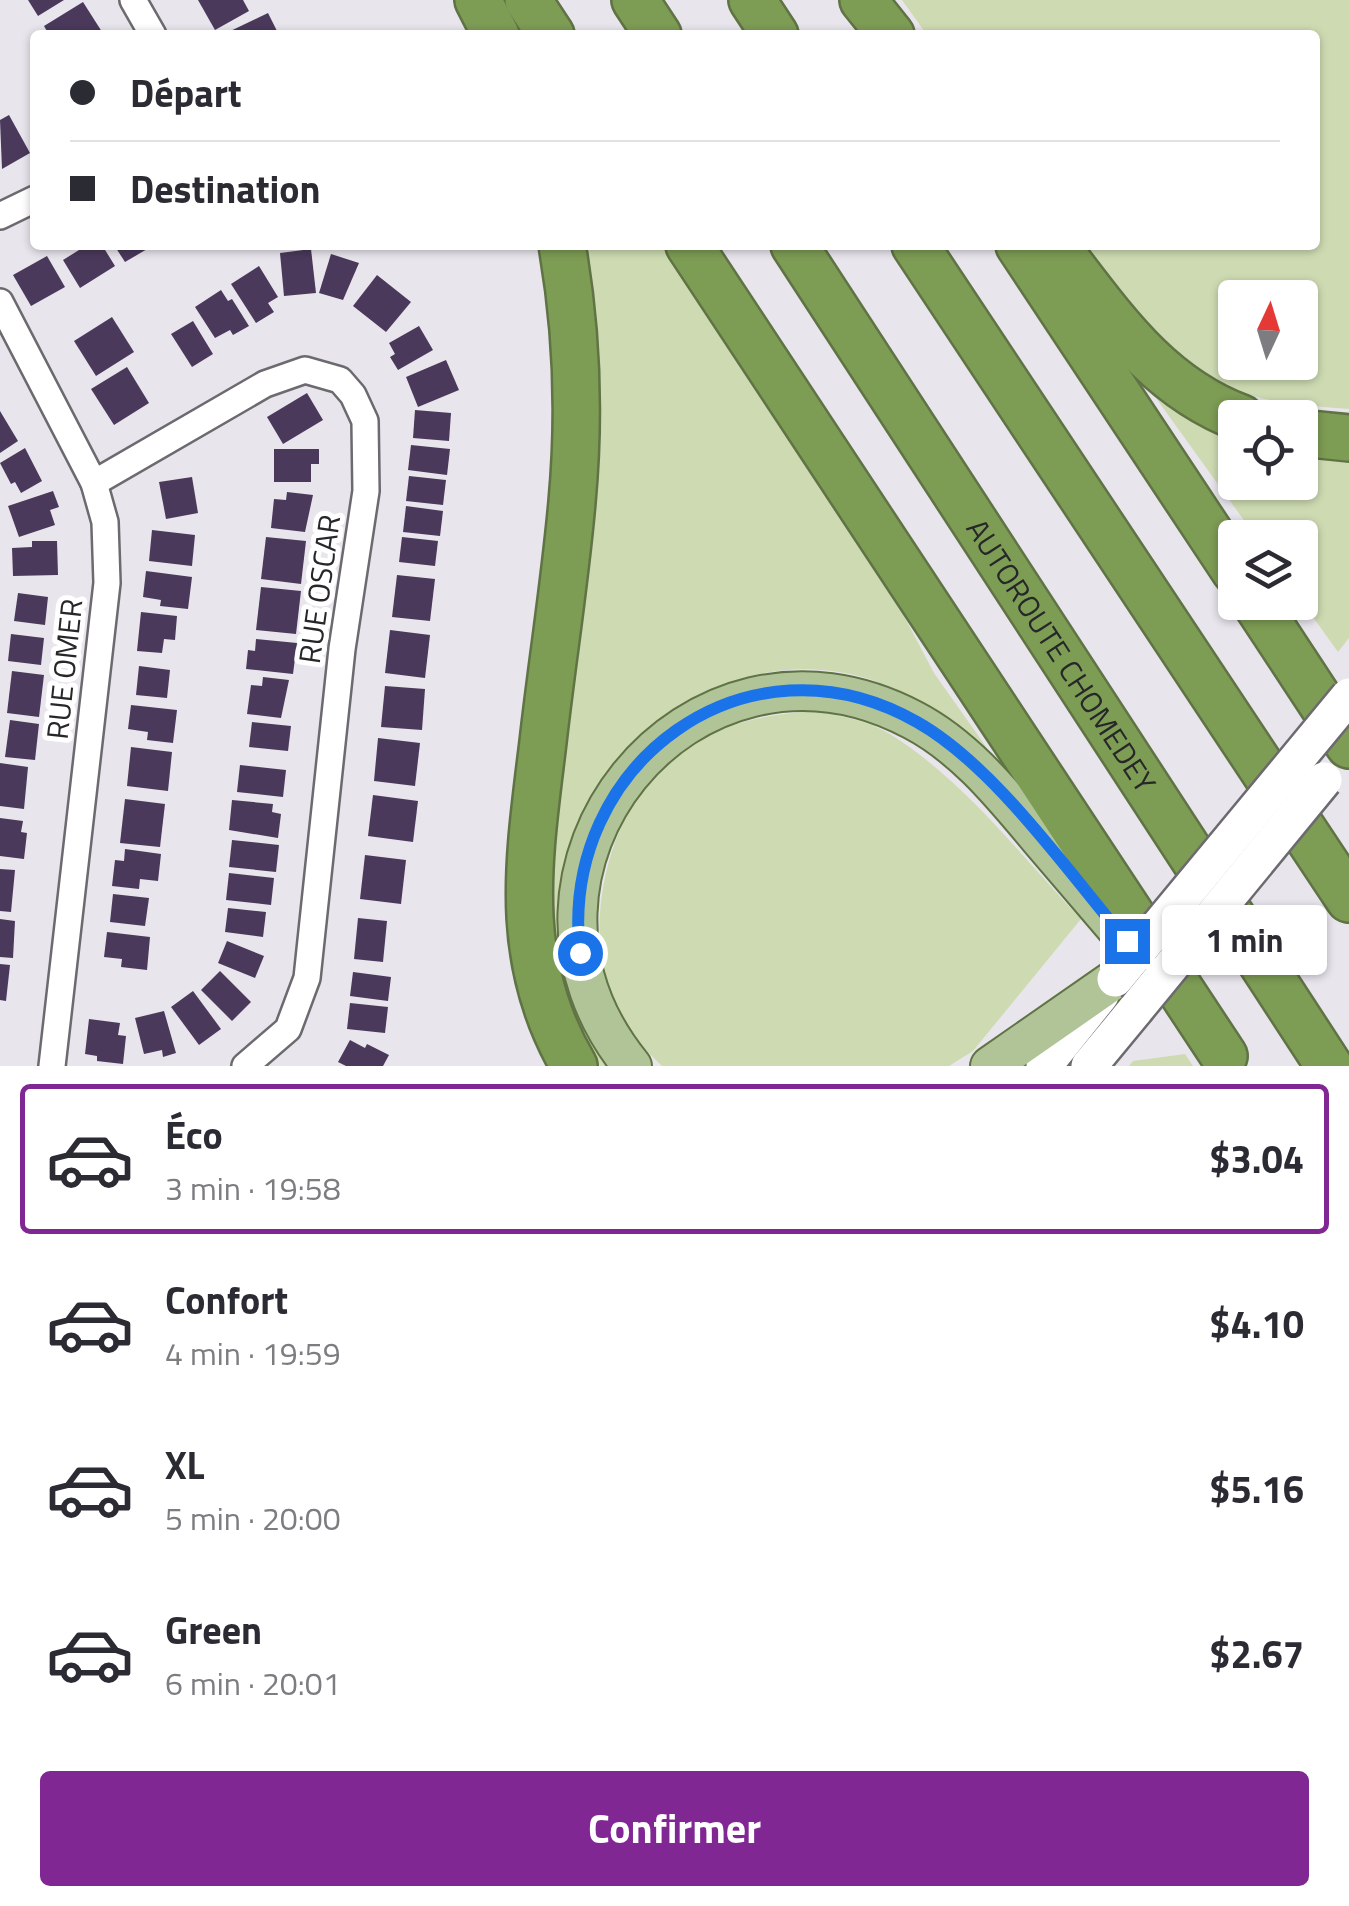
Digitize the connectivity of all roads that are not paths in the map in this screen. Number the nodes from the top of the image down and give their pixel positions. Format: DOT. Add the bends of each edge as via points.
graph roads {
  1 [pos="133,0"];
  2 [pos="478,0"];
  3 [pos="528,0"];
  4 [pos="635,0"];
  5 [pos="752,0"];
  6 [pos="861,0"];
  7 [pos="150,30"];
  8 [pos="493,30"];
  9 [pos="548,30"];
  10 [pos="655,30"];
  11 [pos="772,30"];
  12 [pos="878,30"];
  13 [pos="887,30"];
  14 [pos="30,201"];
  15 [pos="0,216"];
  16 [pos="563,250"];
  17 [pos="692,250"];
  18 [pos="797,250"];
  19 [pos="918,250"];
  20 [pos="1022,250"];
  21 [pos="1059,250"];
  22 [pos="0,302"];
  23 [pos="1218,406"];
  24 [pos="1318,435"];
  25 [pos="1349,438"];
  26 [pos="94,483"];
  27 [pos="1218,546"];
  28 [pos="1269,620"];
  29 [pos="1345,728"];
  30 [pos="1349,899"];
  31 [pos="1125,994"];
  32 [pos="1228,1061"];
  33 [pos="52,1066"];
  34 [pos="246,1066"];
  35 [pos="574,1066"];
  36 [pos="632,1066"];
  37 [pos="990,1066"];
  38 [pos="1044,1066"];
  39 [pos="1089,1066"];
  40 [pos="1329,1066"];
  1 -- 7 [label="street"];
  2 -- 8 [label="highway"];
  3 -- 9 [label="highway"];
  4 -- 10 [label="highway"];
  5 -- 11 [label="highway"];
  6 -- 12 [label="highway"];
  6 -- 13 [label="highway"];
  14 -- 15 [label="street"];
  16 -- 35 [label="highway" via="575,358 574,476 527,906 536,974"];
  17 -- 32 [label="highway"];
  18 -- 40 [label="highway, AUTOROUTE CHOMEDEY"];
  19 -- 30 [label="highway"];
  20 -- 27 [label="highway"];
  21 -- 23 [label="highway" via="1155,366"];
  22 -- 26 [label="street, RUE OMER"];
  24 -- 25 [label="highway"];
  26 -- 33 [label="street, RUE OMER" via="105,522 107,583"];
  26 -- 34 [label="street, RUE OSCAR" via="265,384 305,370 340,380 364,421 366,492 306,978 288,1030"];
  28 -- 29 [label="highway"];
  29 -- 31 [label="main road, bridge"];
  29 -- 31 [label="main road, bridge"];
  31 -- 37 [label="main road"];
  31 -- 38 [label="main road"];
  31 -- 39 [label="main road"];
  32 -- 36 [label="main road" via="1005,798 946,742 864,699 790,692 720,707 673,732 624,779 591,839 578,895 580,953 599,1012"];
}
